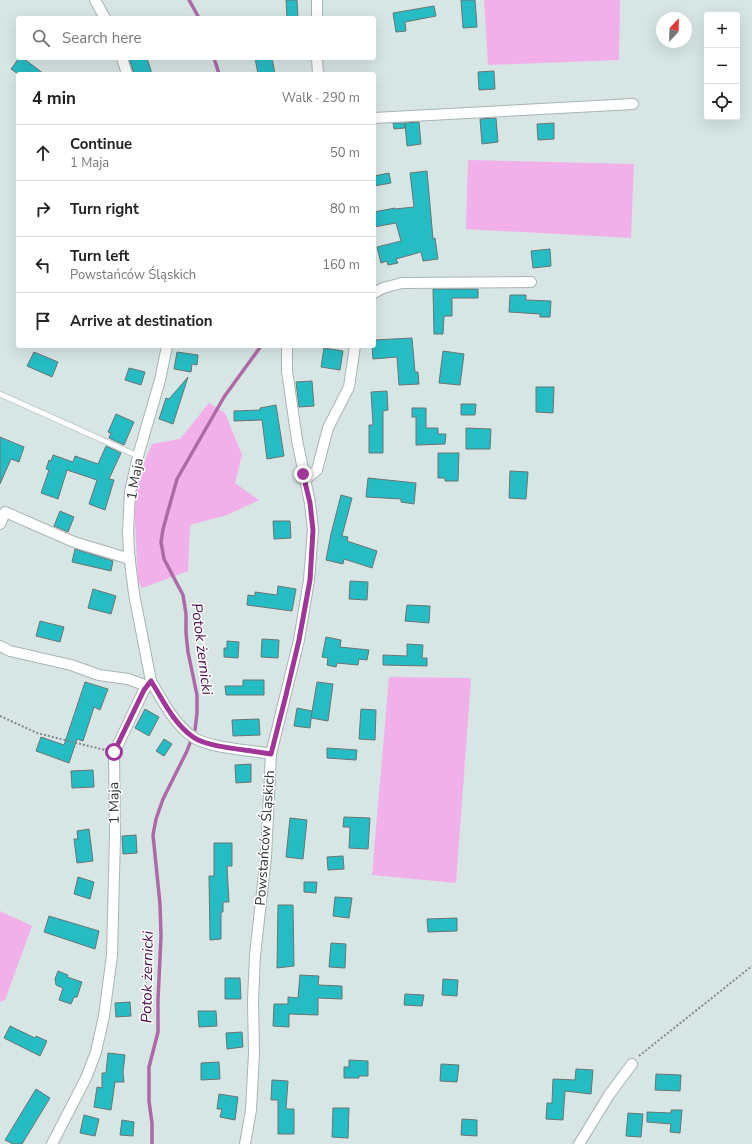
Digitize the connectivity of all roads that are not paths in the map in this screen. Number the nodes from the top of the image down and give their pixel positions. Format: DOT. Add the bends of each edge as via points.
graph roads {
  1 [pos="95,0"];
  2 [pos="316,0"];
  3 [pos="104,16"];
  4 [pos="317,16"];
  5 [pos="123,60"];
  6 [pos="318,60"];
  7 [pos="126,72"];
  8 [pos="318,72"];
  9 [pos="633,104"];
  10 [pos="376,118"];
  11 [pos="531,282"];
  12 [pos="376,292"];
  13 [pos="167,348"];
  14 [pos="287,348"];
  15 [pos="355,348"];
  16 [pos="0,394"];
  17 [pos="138,456"];
  18 [pos="305,480"];
  19 [pos="0,524"];
  20 [pos="130,559"];
  21 [pos="0,646"];
  22 [pos="149,684"];
  23 [pos="271,754"];
  24 [pos="632,1064"];
  25 [pos="52,1144"];
  26 [pos="245,1144"];
  27 [pos="579,1144"];
  1 -- 3 [label="street"];
  2 -- 4 [label="street"];
  5 -- 7 [label="street"];
  6 -- 8 [label="street"];
  9 -- 10 [label="street"];
  11 -- 12 [label="street" via="402,284"];
  13 -- 17 [label="street, 1 Maja"];
  14 -- 18 [label="street, Powstańców Śląskich" via="289,383"];
  15 -- 18 [label="street" via="349,387 328,428 317,470"];
  16 -- 17 [label="lane"];
  17 -- 20 [label="street, 1 Maja" via="130,492"];
  18 -- 23 [label="street, Powstańców Śląskich" via="313,530 310,580 299,640"];
  19 -- 20 [label="street" via="6,512 74,542"];
  20 -- 22 [label="street, 1 Maja"];
  21 -- 22 [label="street" via="99,675"];
  22 -- 23 [label="street" via="180,726 194,738 219,746"];
  22 -- 25 [label="street, 1 Maja" via="114,752 112,956 104,1016 96,1052 86,1078"];
  23 -- 26 [label="street, Powstańców Śląskich" via="266,857 255,955 251,1110"];
  24 -- 27 [label="street" via="609,1095"];
}
